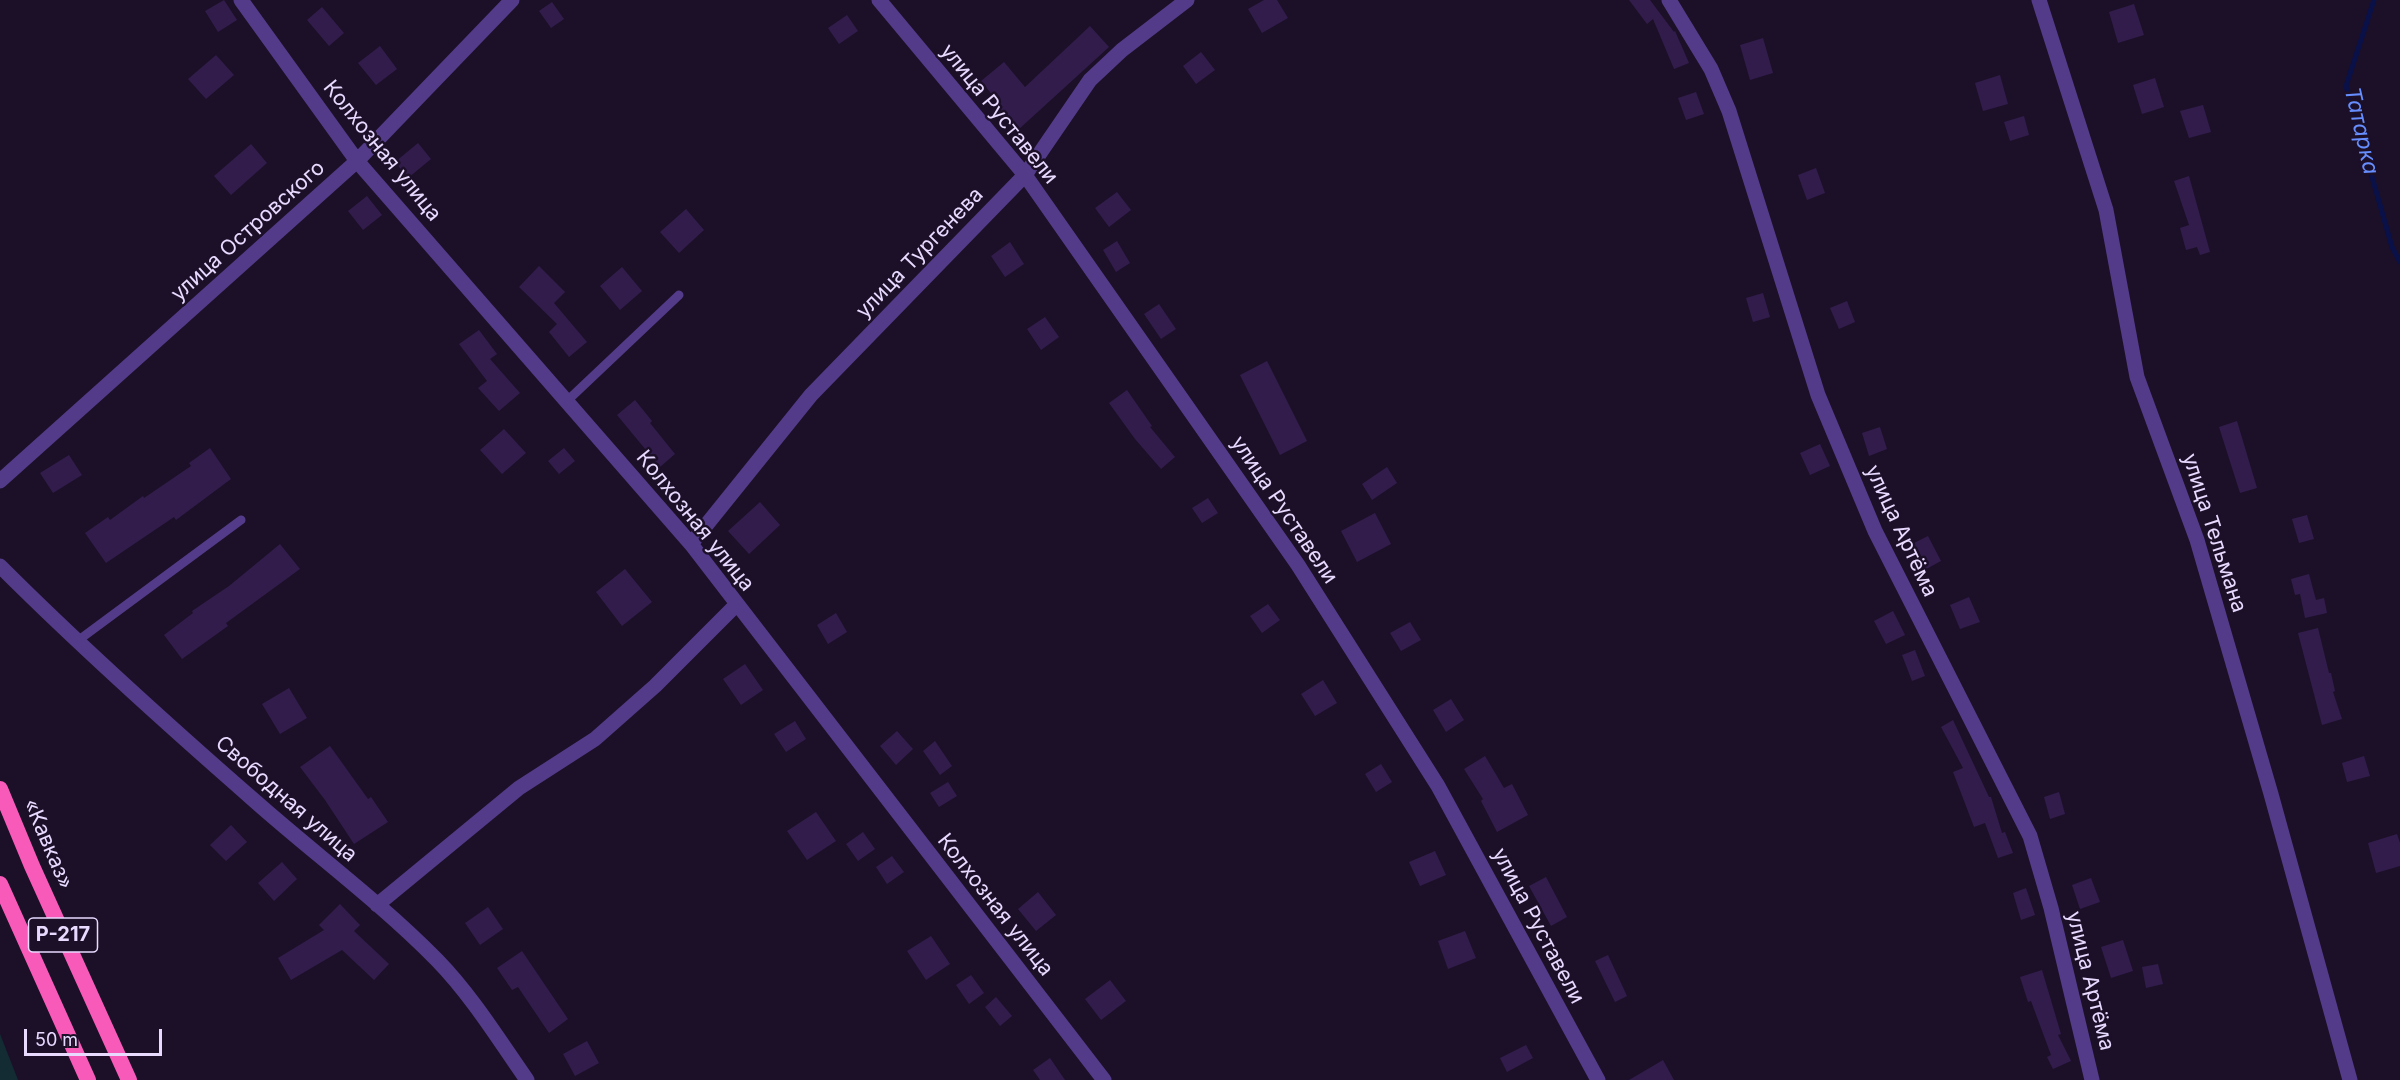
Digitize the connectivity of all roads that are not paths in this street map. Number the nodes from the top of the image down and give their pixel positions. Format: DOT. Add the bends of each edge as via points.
graph roads {
  1 [pos="241,0"];
  2 [pos="512,0"];
  3 [pos="879,0"];
  4 [pos="1187,0"];
  5 [pos="1669,0"];
  6 [pos="2039,0"];
  7 [pos="357,161"];
  8 [pos="1025,175"];
  9 [pos="679,295"];
  10 [pos="567,401"];
  11 [pos="0,481"];
  12 [pos="241,520"];
  13 [pos="690,544"];
  14 [pos="0,566"];
  15 [pos="736,604"];
  16 [pos="76,642"];
  17 [pos="0,789"];
  18 [pos="0,884"];
  19 [pos="377,905"];
  20 [pos="88,1080"];
  21 [pos="129,1080"];
  22 [pos="527,1080"];
  23 [pos="1104,1080"];
  24 [pos="1598,1080"];
  25 [pos="2092,1080"];
  26 [pos="2350,1080"];
  1 -- 7 [label="street, Колхозная улица"];
  2 -- 7 [label="street, улица Островского"];
  3 -- 8 [label="street, улица Руставели"];
  4 -- 8 [label="street, улица Тургенева" via="1089,80"];
  5 -- 25 [label="street, улица Артёма" via="1711,69 1729,111 1818,395 1875,531 2030,836"];
  6 -- 26 [label="street, улица Тельмана" via="2106,210 2138,377 2197,540"];
  7 -- 10 [label="street, Колхозная улица"];
  7 -- 11 [label="street, улица Островского"];
  8 -- 13 [label="street, улица Тургенева" via="811,395"];
  8 -- 24 [label="street, улица Руставели" via="1298,565 1438,786"];
  9 -- 10 [label="lane"];
  10 -- 13 [label="street, Колхозная улица"];
  12 -- 16 [label="lane"];
  13 -- 15 [label="street, Колхозная улица"];
  14 -- 16 [label="street, Свободная улица"];
  15 -- 19 [label="street" via="595,740 519,788"];
  15 -- 23 [label="street, Колхозная улица"];
  16 -- 19 [label="street, Свободная улица"];
  17 -- 21 [label="highway, «Кавказ» / Р-217"];
  18 -- 20 [label="highway, Р-217"];
  19 -- 22 [label="street, Свободная улица" via="438,961"];
}
